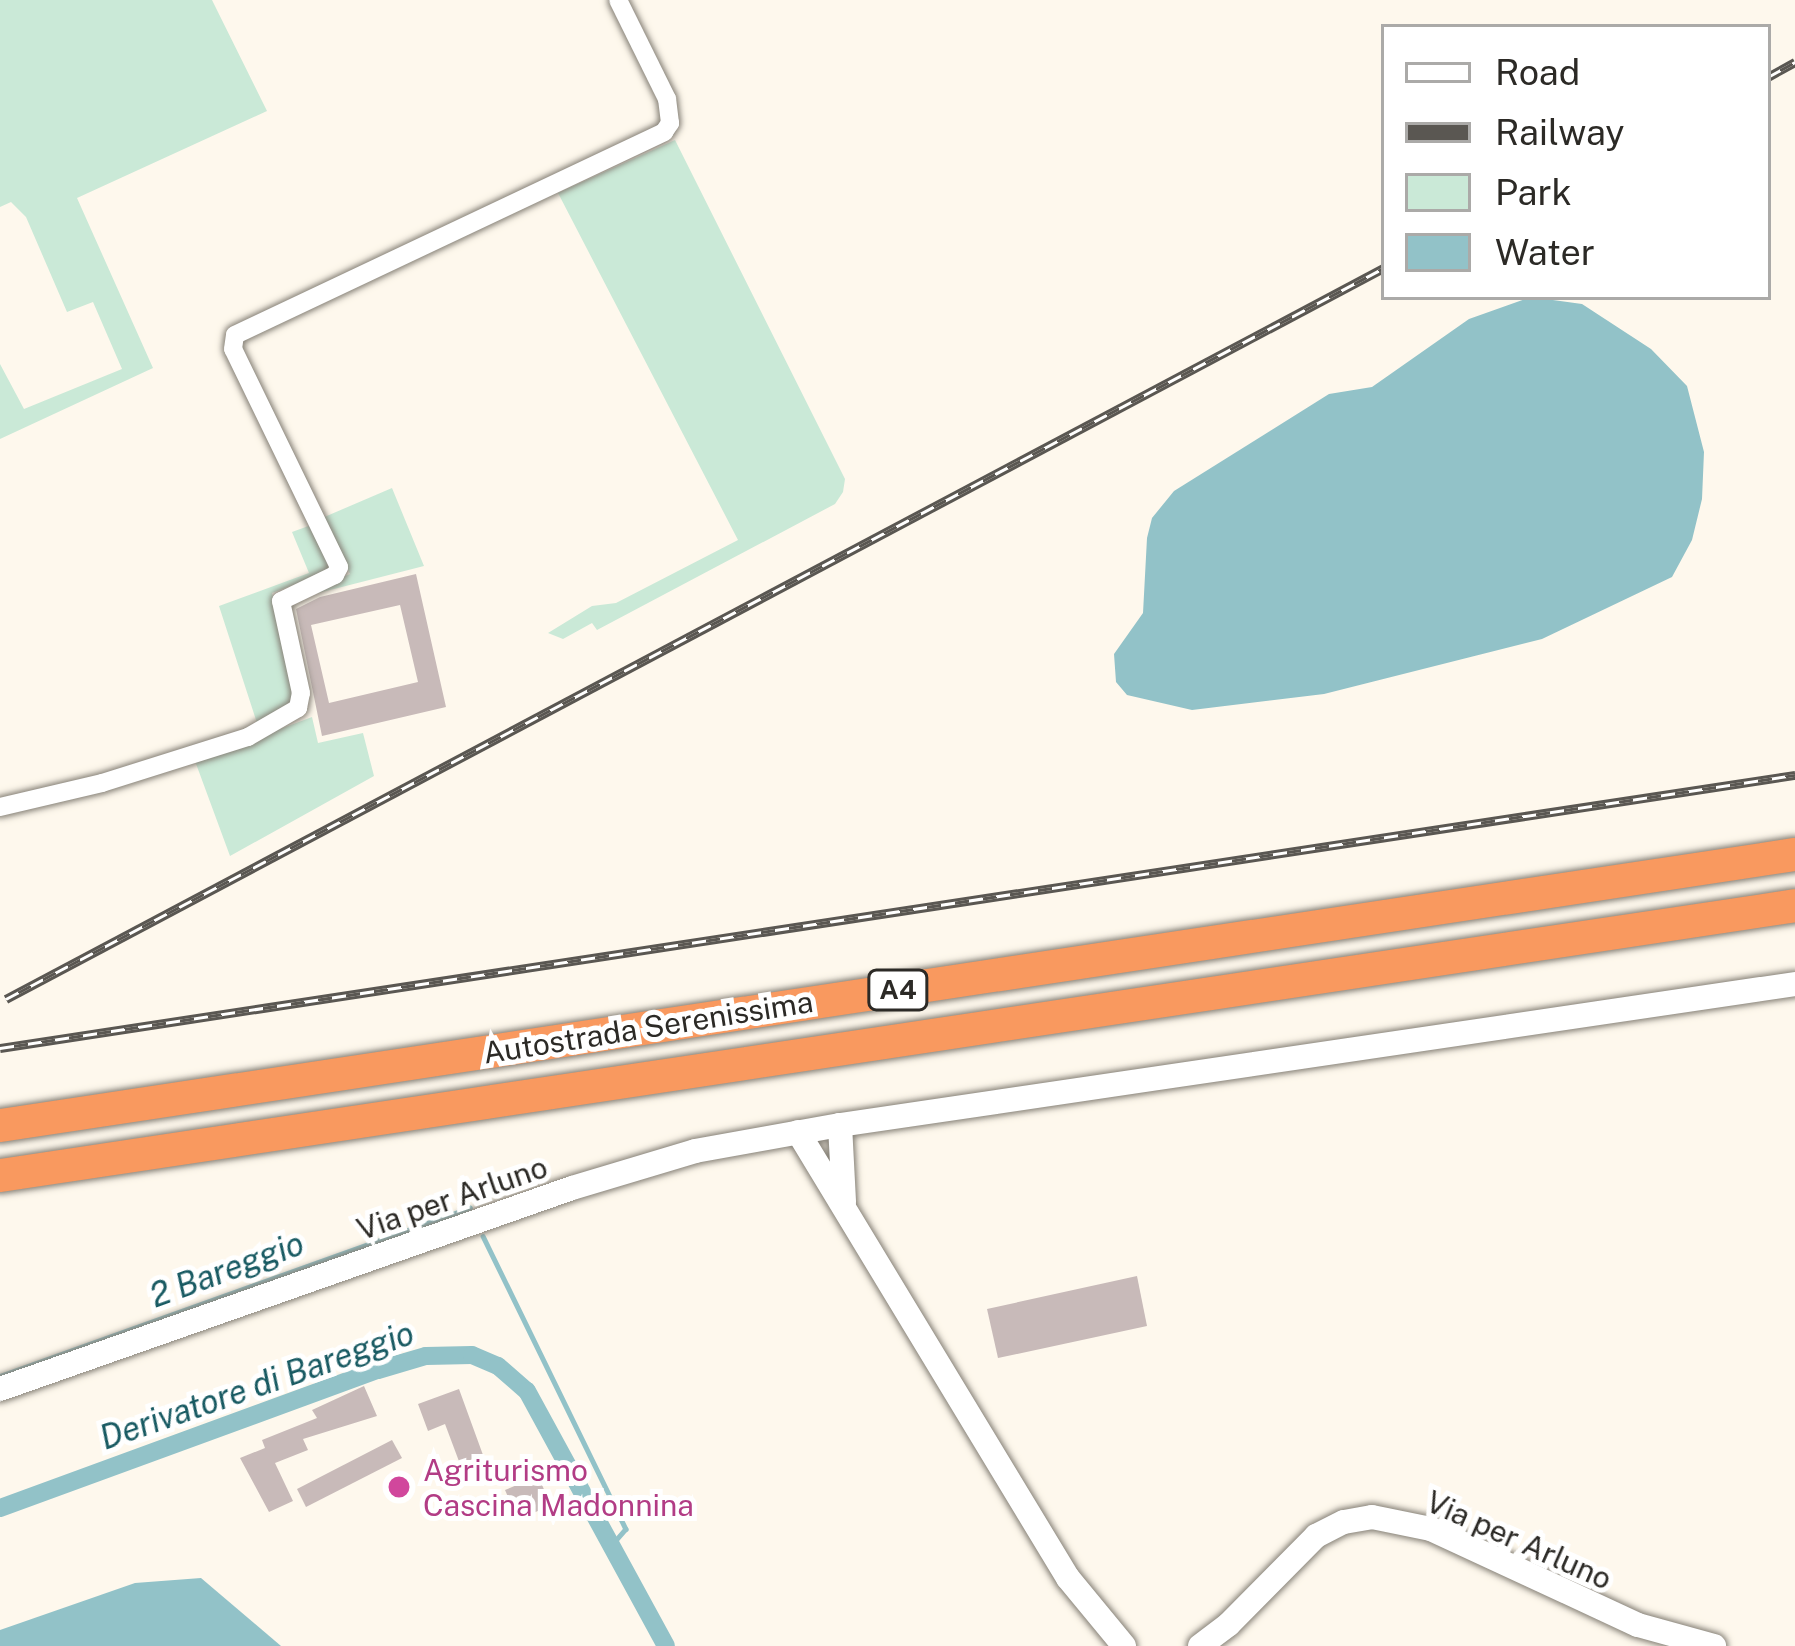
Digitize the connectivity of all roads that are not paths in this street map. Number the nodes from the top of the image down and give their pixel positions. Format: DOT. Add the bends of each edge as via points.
graph roads {
  1 [pos="618,0"];
  2 [pos="0,807"];
  3 [pos="1795,854"];
  4 [pos="1795,904"];
  5 [pos="1795,984"];
  6 [pos="0,1125"];
  7 [pos="840,1125"];
  8 [pos="796,1133"];
  9 [pos="0,1175"];
  10 [pos="844,1205"];
  11 [pos="0,1389"];
  12 [pos="1124,1646"];
  13 [pos="1199,1646"];
  14 [pos="1714,1646"];
  1 -- 2 [label="street" via="667,99 664,132 235,335 233,350 339,567 281,601 298,708 248,737"];
  3 -- 6 [label="highway, Autostrada Serenissima / A4"];
  4 -- 9 [label="highway, Autostrada Serenissima / A4"];
  5 -- 7 [label="street, Via per Arluno"];
  7 -- 8 [label="street, Via per Arluno"];
  7 -- 10 [label="street"];
  8 -- 10 [label="street"];
  8 -- 11 [label="street, Via per Arluno" via="695,1151 572,1188"];
  10 -- 12 [label="street" via="1068,1578"];
  13 -- 14 [label="street, Via per Arluno" via="1316,1536 1372,1517 1431,1528 1638,1625"];
}
